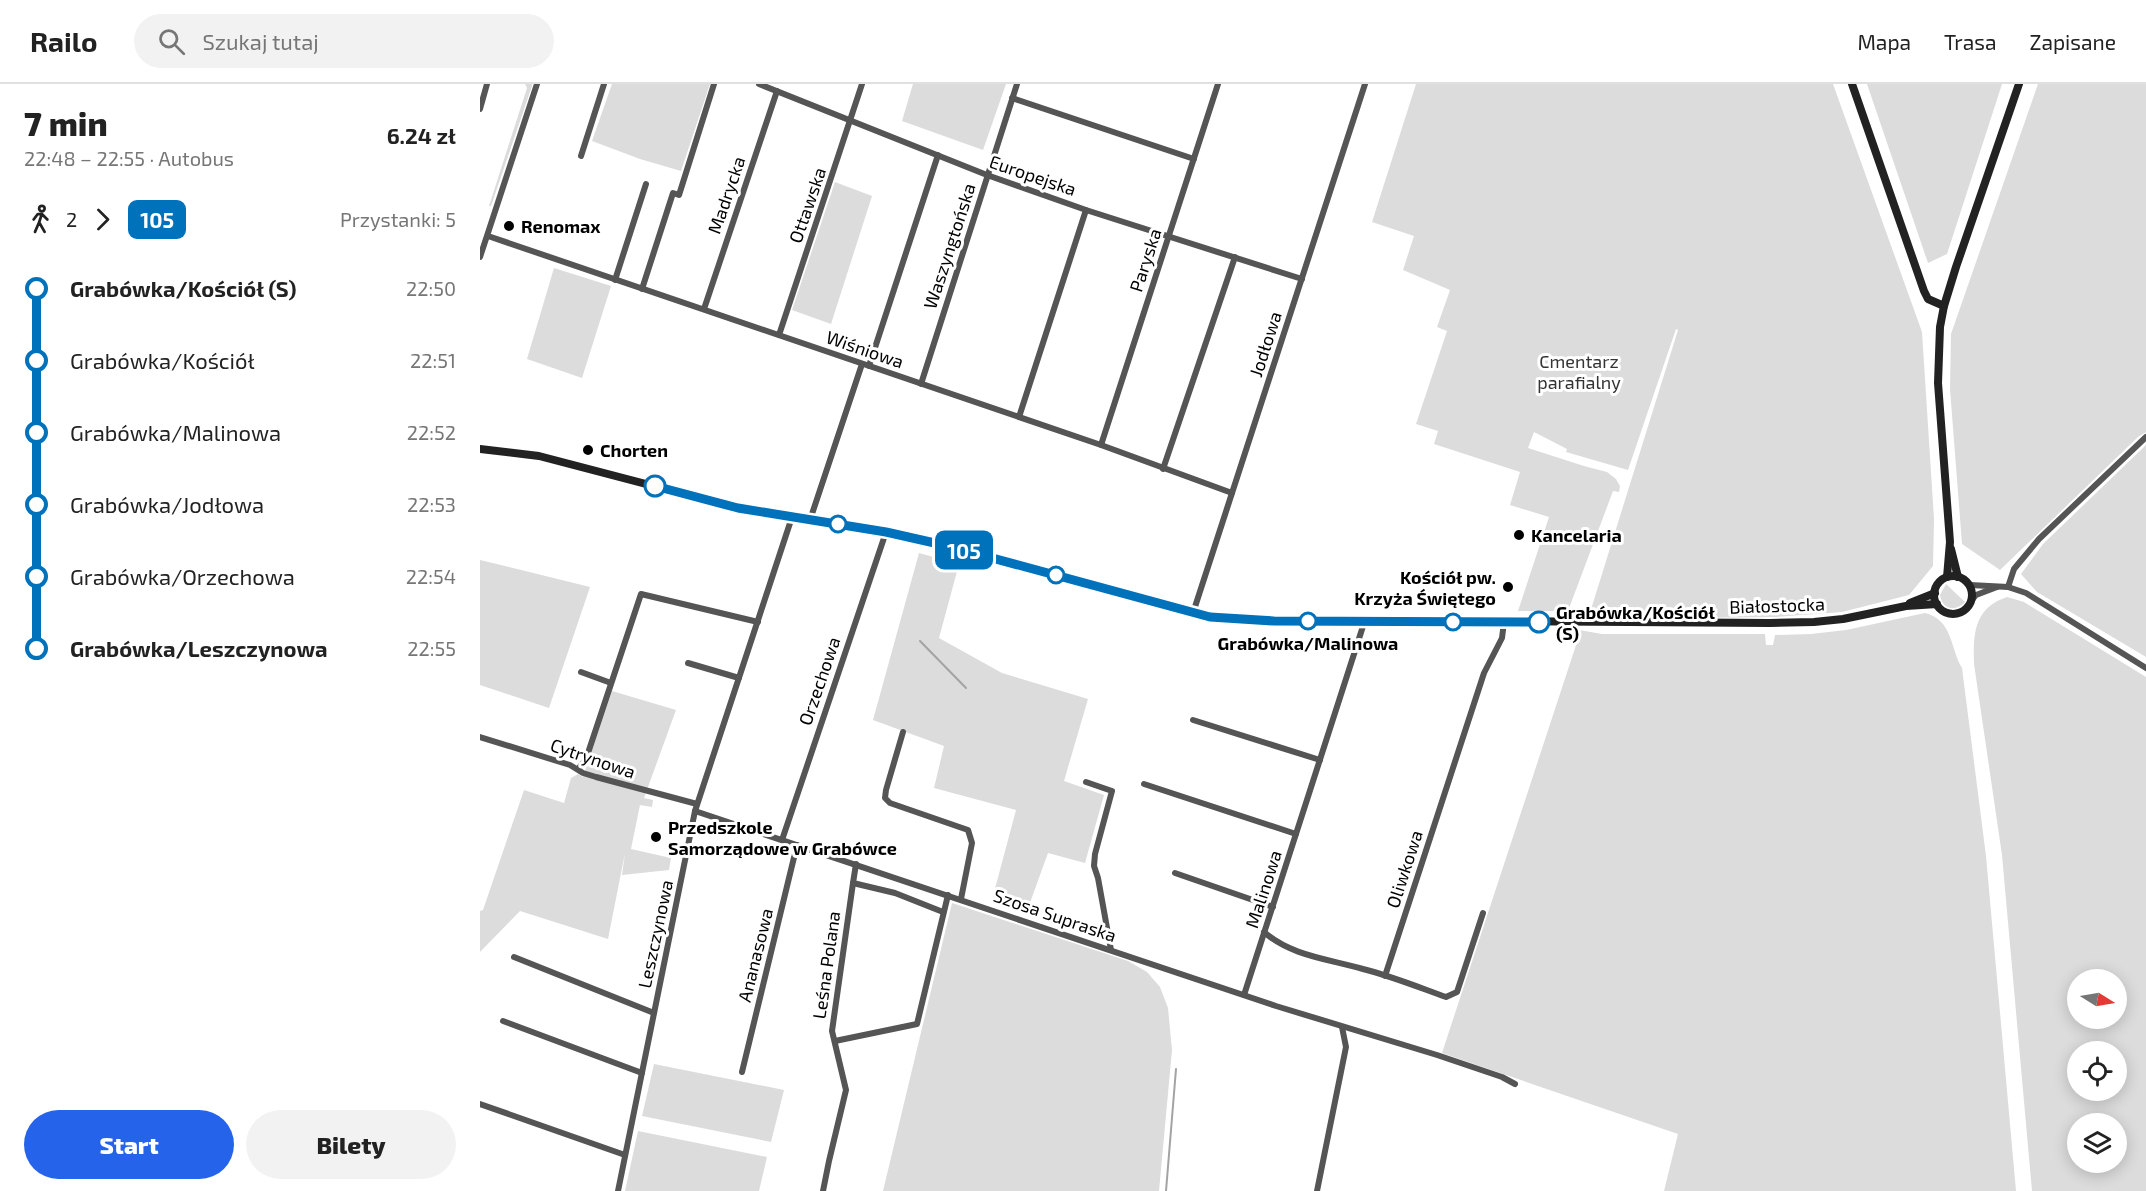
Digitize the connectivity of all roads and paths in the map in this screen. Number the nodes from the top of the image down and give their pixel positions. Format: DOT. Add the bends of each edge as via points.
graph roads {
  1 [pos="487,84"];
  2 [pos="537,84"];
  3 [pos="604,84"];
  4 [pos="714,84"];
  5 [pos="759,84"];
  6 [pos="862,84"];
  7 [pos="1017,84"];
  8 [pos="1218,84"];
  9 [pos="1365,84"];
  10 [pos="1852,84"];
  11 [pos="2019,84"];
  12 [pos="777,91"];
  13 [pos="1012,98"];
  14 [pos="480,109"];
  15 [pos="851,121"];
  16 [pos="938,155"];
  17 [pos="581,156"];
  18 [pos="1194,159"];
  19 [pos="987,175"];
  20 [pos="646,184"];
  21 [pos="1086,210"];
  22 [pos="488,236"];
  23 [pos="1169,236"];
  24 [pos="480,257"];
  25 [pos="1235,257"];
  26 [pos="1302,279"];
  27 [pos="615,280"];
  28 [pos="642,289"];
  29 [pos="1944,306"];
  30 [pos="704,309"];
  31 [pos="779,335"];
  32 [pos="865,365"];
  33 [pos="921,384"];
  34 [pos="1019,417"];
  35 [pos="2146,436"];
  36 [pos="1101,445"];
  37 [pos="480,449"];
  38 [pos="1163,469"];
  39 [pos="1232,493"];
  40 [pos="792,517"];
  41 [pos="810,520"];
  42 [pos="886,532"];
  43 [pos="1951,549"];
  44 [pos="1947,577"];
  45 [pos="1958,577"];
  46 [pos="1970,585"];
  47 [pos="1997,586"];
  48 [pos="2008,587"];
  49 [pos="1935,593"];
  50 [pos="1972,600"];
  51 [pos="1937,604"];
  52 [pos="1906,606"];
  53 [pos="1193,613"];
  54 [pos="1365,621"];
  55 [pos="758,622"];
  56 [pos="1503,622"];
  57 [pos="688,663"];
  58 [pos="2146,668"];
  59 [pos="581,672"];
  60 [pos="739,678"];
  61 [pos="611,683"];
  62 [pos="1193,720"];
  63 [pos="903,732"];
  64 [pos="480,737"];
  65 [pos="1320,760"];
  66 [pos="579,769"];
  67 [pos="1086,782"];
  68 [pos="1144,784"];
  69 [pos="696,808"];
  70 [pos="1296,834"];
  71 [pos="782,840"];
  72 [pos="797,845"];
  73 [pos="856,864"];
  74 [pos="1175,873"];
  75 [pos="852,883"];
  76 [pos="948,895"];
  77 [pos="961,899"];
  78 [pos="1273,907"];
  79 [pos="943,912"];
  80 [pos="1483,913"];
  81 [pos="1264,933"];
  82 [pos="1111,950"];
  83 [pos="514,957"];
  84 [pos="1385,976"];
  85 [pos="1244,994"];
  86 [pos="654,1013"];
  87 [pos="503,1021"];
  88 [pos="1341,1027"];
  89 [pos="835,1041"];
  90 [pos="742,1072"];
  91 [pos="642,1073"];
  92 [pos="1515,1084"];
  93 [pos="480,1104"];
  94 [pos="625,1155"];
  95 [pos="618,1191"];
  96 [pos="824,1191"];
  97 [pos="1317,1191"];
  1 -- 14 [label="street"];
  2 -- 22 [label="street"];
  3 -- 17 [label="street"];
  4 -- 28 [label="street"];
  5 -- 12 [label="street, Europejska"];
  6 -- 15 [label="street, Ottawska"];
  7 -- 13 [label="street, Waszyngtońska"];
  8 -- 18 [label="street, Paryska"];
  9 -- 26 [label="street, Jodłowa"];
  10 -- 29 [label="street" via="1924,291 1928,299"];
  11 -- 29 [label="street"];
  12 -- 15 [label="street, Europejska"];
  12 -- 30 [label="street, Madrycka"];
  13 -- 18 [label="street"];
  13 -- 19 [label="street, Waszyngtońska"];
  15 -- 16 [label="street, Europejska"];
  15 -- 31 [label="street, Ottawska"];
  16 -- 19 [label="street, Europejska"];
  16 -- 32 [label="street"];
  18 -- 23 [label="street, Paryska"];
  19 -- 21 [label="street, Europejska"];
  19 -- 33 [label="street, Waszyngtońska"];
  20 -- 27 [label="street"];
  21 -- 23 [label="street, Europejska"];
  21 -- 34 [label="street"];
  22 -- 24 [label="street"];
  22 -- 27 [label="street, Wiśniowa"];
  23 -- 25 [label="street, Europejska"];
  23 -- 36 [label="street, Paryska"];
  25 -- 26 [label="street, Europejska"];
  25 -- 38 [label="street"];
  26 -- 39 [label="street, Jodłowa"];
  27 -- 28 [label="street, Wiśniowa"];
  28 -- 30 [label="street, Wiśniowa"];
  29 -- 43 [label="street" via="1938,384"];
  30 -- 31 [label="street, Wiśniowa"];
  31 -- 32 [label="street, Wiśniowa"];
  32 -- 33 [label="street, Wiśniowa"];
  32 -- 41 [label="street"];
  33 -- 34 [label="street, Wiśniowa"];
  34 -- 36 [label="street, Wiśniowa"];
  35 -- 48 [label="street" via="2032,546 2014,569"];
  36 -- 38 [label="street, Wiśniowa"];
  37 -- 40 [label="street, Białostocka" via="539,456 712,502"];
  38 -- 39 [label="street, Wiśniowa"];
  39 -- 53 [label="street, Jodłowa"];
  40 -- 41 [label="street, Białostocka"];
  40 -- 55 [label="street, Leszczynowa"];
  41 -- 42 [label="street, Białostocka"];
  42 -- 53 [label="street, Białostocka"];
  42 -- 71 [label="street, Orzechowa"];
  43 -- 44 [label="street"];
  43 -- 45 [label="street"];
  44 -- 45 [label="street"];
  44 -- 49 [label="street"];
  45 -- 46 [label="street"];
  46 -- 47 [label="street"];
  46 -- 50 [label="street"];
  47 -- 48 [label="street"];
  47 -- 50 [label="street"];
  48 -- 58 [label="street" via="2026,593"];
  49 -- 51 [label="street"];
  49 -- 52 [label="street, Białostocka"];
  50 -- 51 [label="street" via="1966,609 1954,614"];
  51 -- 52 [label="street, Białostocka"];
  52 -- 56 [label="street, Białostocka" via="1814,622"];
  53 -- 54 [label="street, Białostocka" via="1228,619"];
  54 -- 56 [label="street, Białostocka"];
  54 -- 65 [label="street, Malinowa"];
  55 -- 60 [label="street, Leszczynowa"];
  55 -- 61 [label="street" via="642,594"];
  56 -- 84 [label="street, Oliwkowa" via="1502,638 1484,673"];
  57 -- 60 [label="street"];
  59 -- 61 [label="street"];
  60 -- 69 [label="street, Leszczynowa"];
  61 -- 66 [label="street" via="586,759"];
  62 -- 65 [label="street"];
  63 -- 77 [label="street" via="885,798 968,830 972,843"];
  64 -- 66 [label="street, Cytrynowa"];
  65 -- 70 [label="street, Malinowa"];
  66 -- 69 [label="street, Cytrynowa"];
  67 -- 82 [label="street" via="1112,791 1094,866"];
  68 -- 70 [label="street"];
  69 -- 71 [label="street, Cytrynowa"];
  69 -- 86 [label="street, Leszczynowa"];
  70 -- 78 [label="street, Malinowa"];
  71 -- 72 [label="street, Cytrynowa"];
  72 -- 73 [label="street, Cytrynowa"];
  72 -- 90 [label="street, Ananasowa"];
  73 -- 75 [label="street, Leśna Polana"];
  73 -- 76 [label="street, Szosa Supraska"];
  74 -- 78 [label="street"];
  75 -- 79 [label="street" via="895,893"];
  75 -- 89 [label="street, Leśna Polana" via="832,1031"];
  76 -- 77 [label="street, Szosa Supraska"];
  76 -- 79 [label="street"];
  77 -- 82 [label="street, Szosa Supraska"];
  78 -- 81 [label="street, Malinowa"];
  79 -- 89 [label="street" via="917,1024"];
  80 -- 84 [label="street" via="1458,992 1446,997"];
  81 -- 84 [label="street" via="1288,949"];
  81 -- 85 [label="street, Malinowa"];
  82 -- 85 [label="street, Szosa Supraska"];
  83 -- 86 [label="street"];
  85 -- 88 [label="street"];
  86 -- 91 [label="street, Leszczynowa"];
  87 -- 91 [label="street"];
  88 -- 92 [label="street"];
  88 -- 97 [label="street" via="1346,1047"];
  89 -- 96 [label="street, Leśna Polana" via="846,1090"];
  91 -- 94 [label="street, Leszczynowa"];
  93 -- 94 [label="street"];
  94 -- 95 [label="street, Leszczynowa"];
}
